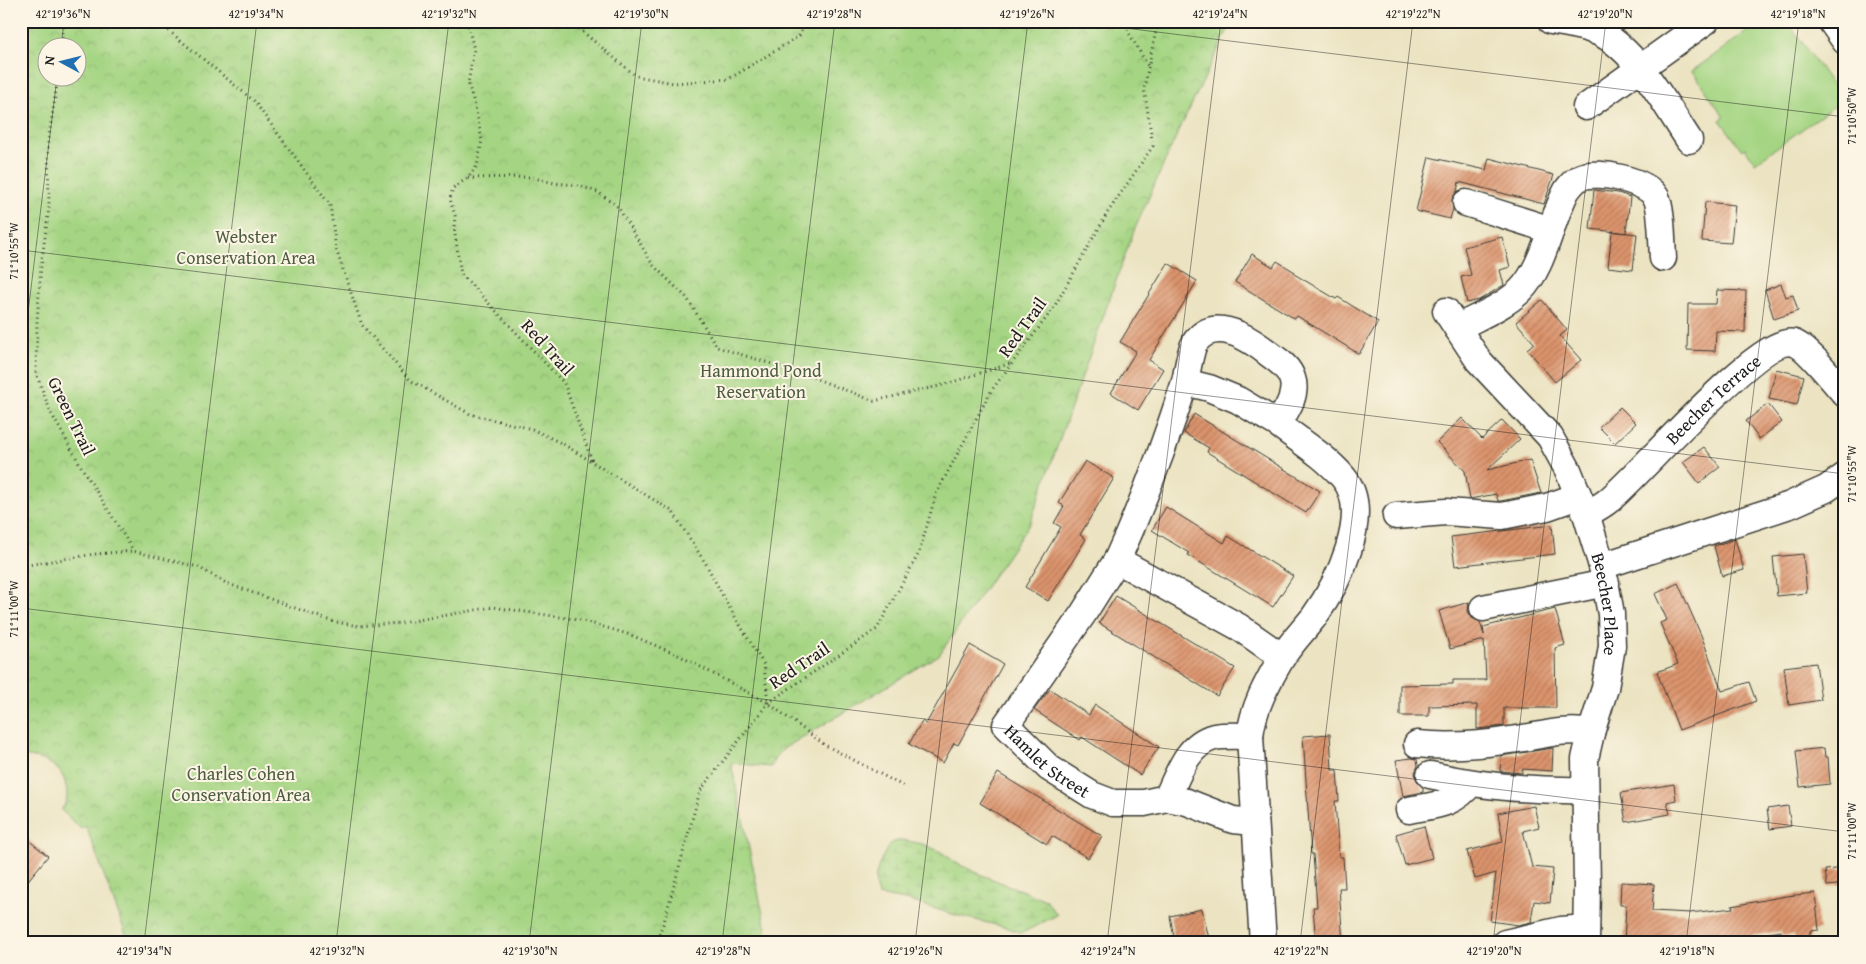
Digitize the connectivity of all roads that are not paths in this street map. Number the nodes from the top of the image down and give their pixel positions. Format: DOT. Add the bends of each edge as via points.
graph roads {
  1 [pos="1551,21"];
  2 [pos="1706,21"];
  3 [pos="1831,21"];
  4 [pos="1845,41"];
  5 [pos="1640,68"];
  6 [pos="1586,107"];
  7 [pos="1689,140"];
  8 [pos="1466,203"];
  9 [pos="1551,230"];
  10 [pos="1663,258"];
  11 [pos="1185,382"];
  12 [pos="1845,394"];
  13 [pos="1278,424"];
  14 [pos="1845,476"];
  15 [pos="1582,505"];
  16 [pos="1396,516"];
  17 [pos="1117,560"];
  18 [pos="1604,575"];
  19 [pos="1483,608"];
  20 [pos="1282,657"];
  21 [pos="1591,733"];
  22 [pos="1250,736"];
  23 [pos="1417,744"];
  24 [pos="1430,775"];
  25 [pos="1471,783"];
  26 [pos="1585,790"];
  27 [pos="1167,798"];
  28 [pos="1409,810"];
  29 [pos="1255,822"];
  30 [pos="1586,935"];
  31 [pos="1263,943"];
  32 [pos="1505,943"];
  1 -- 5 [label="street" via="1601,33 1618,44"];
  2 -- 5 [label="street"];
  3 -- 4 [label="street"];
  5 -- 6 [label="street"];
  5 -- 7 [label="street"];
  8 -- 9 [label="street"];
  9 -- 10 [label="street" via="1564,196 1576,180 1598,174 1622,178 1644,186 1656,197"];
  9 -- 15 [label="street, Beecher Place" via="1536,269 1518,292 1502,303 1451,320 1479,361 1550,437"];
  11 -- 13 [label="street" via="1238,400"];
  11 -- 13 [label="street, Hamlet Street" via="1195,341 1205,333 1218,330 1233,332 1286,367 1293,379 1291,401"];
  11 -- 17 [label="street, Hamlet Street" via="1150,485"];
  12 -- 15 [label="street, Beecher Terrace" via="1801,346 1791,342 1780,344 1723,387 1610,499"];
  13 -- 20 [label="street" via="1344,478 1354,501 1352,537 1339,572 1315,616"];
  14 -- 18 [label="street" via="1826,489 1790,505"];
  15 -- 16 [label="street, Beecher Terrace" via="1546,507 1502,516 1446,512"];
  15 -- 18 [label="street, Beecher Place"];
  17 -- 20 [label="street" via="1239,627"];
  17 -- 27 [label="street, Hamlet Street" via="1006,725 1049,768 1092,795 1113,803 1144,804"];
  18 -- 19 [label="street"];
  18 -- 21 [label="street, Beecher Place" via="1611,614 1612,646 1605,688"];
  20 -- 22 [label="street" via="1258,702"];
  21 -- 23 [label="street" via="1572,731 1497,742"];
  21 -- 26 [label="street, Beecher Place" via="1585,759"];
  22 -- 27 [label="street" via="1215,737 1203,741 1185,760"];
  22 -- 29 [label="street"];
  24 -- 25 [label="street"];
  25 -- 26 [label="street" via="1557,791"];
  25 -- 28 [label="street" via="1456,799"];
  26 -- 30 [label="street, Beecher Place"];
  27 -- 29 [label="street, Hamlet Street" via="1187,802 1233,820"];
  29 -- 31 [label="street"];
  30 -- 32 [label="street" via="1561,930"];
}
